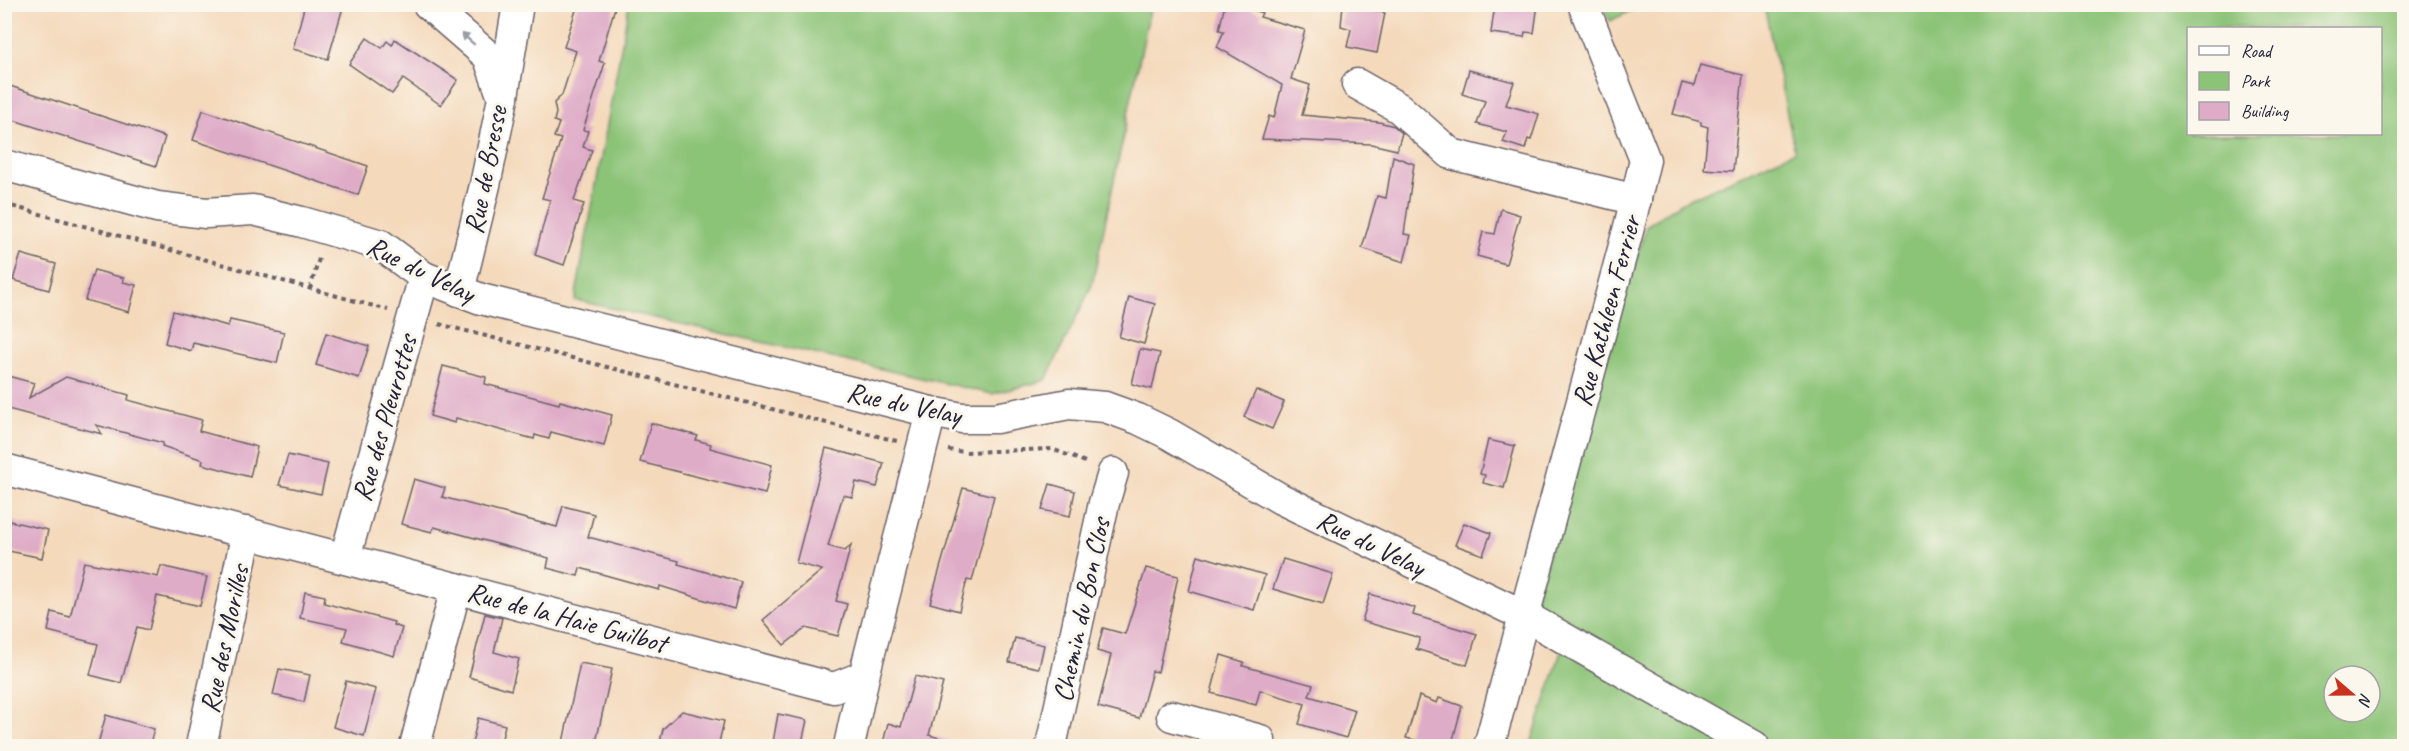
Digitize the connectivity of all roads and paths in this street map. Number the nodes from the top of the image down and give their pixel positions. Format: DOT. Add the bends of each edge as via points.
graph roads {
  1 [pos="428,4"];
  2 [pos="518,4"];
  3 [pos="1583,4"];
  4 [pos="1357,84"];
  5 [pos="503,98"];
  6 [pos="4,165"];
  7 [pos="1636,200"];
  8 [pos="4,204"];
  9 [pos="327,230"];
  10 [pos="424,277"];
  11 [pos="310,289"];
  12 [pos="459,291"];
  13 [pos="412,317"];
  14 [pos="931,412"];
  15 [pos="922,448"];
  16 [pos="4,470"];
  17 [pos="1113,473"];
  18 [pos="247,532"];
  19 [pos="345,558"];
  20 [pos="456,588"];
  21 [pos="1525,616"];
  22 [pos="864,676"];
  23 [pos="1172,716"];
  24 [pos="201,747"];
  25 [pos="415,747"];
  26 [pos="849,747"];
  27 [pos="1051,747"];
  28 [pos="1258,747"];
  29 [pos="1488,747"];
  30 [pos="1754,747"];
  5 -- 1 [label="street, Rue de Bresse, one-way" via="488,56"];
  2 -- 5 [label="street"];
  3 -- 7 [label="street" via="1645,160"];
  4 -- 7 [label="street, Rue Kathleen Ferrier" via="1398,108 1451,154"];
  5 -- 12 [label="street, Rue de Bresse"];
  6 -- 9 [label="street, Rue du Velay" via="157,207 206,213 253,210"];
  7 -- 21 [label="street, Rue Kathleen Ferrier"];
  8 -- 11 [label="path"];
  9 -- 10 [label="street, Rue du Velay" via="381,245"];
  9 -- 11 [label="path"];
  10 -- 12 [label="street, Rue du Velay"];
  10 -- 13 [label="street, Rue des Pleurottes"];
  11 -- 13 [label="path"];
  12 -- 14 [label="street, Rue du Velay"];
  13 -- 15 [label="path"];
  13 -- 19 [label="street, Rue des Pleurottes"];
  14 -- 15 [label="street"];
  14 -- 21 [label="street, Rue du Velay" via="962,418 996,418 1069,404 1105,407 1169,434 1281,499"];
  15 -- 17 [label="path" via="966,452 1052,449"];
  15 -- 22 [label="street"];
  16 -- 18 [label="street, Rue de la Haie Guilbot"];
  17 -- 27 [label="street, Chemin du Bon Clos"];
  18 -- 19 [label="street, Rue de la Haie Guilbot"];
  18 -- 24 [label="street, Rue des Morilles"];
  19 -- 20 [label="street, Rue de la Haie Guilbot"];
  20 -- 22 [label="street, Rue de la Haie Guilbot" via="834,688"];
  20 -- 25 [label="street"];
  21 -- 29 [label="street, Rue Kathleen Ferrier"];
  21 -- 30 [label="street, Rue du Velay"];
  22 -- 26 [label="street"];
  23 -- 28 [label="street" via="1260,740"];
}
